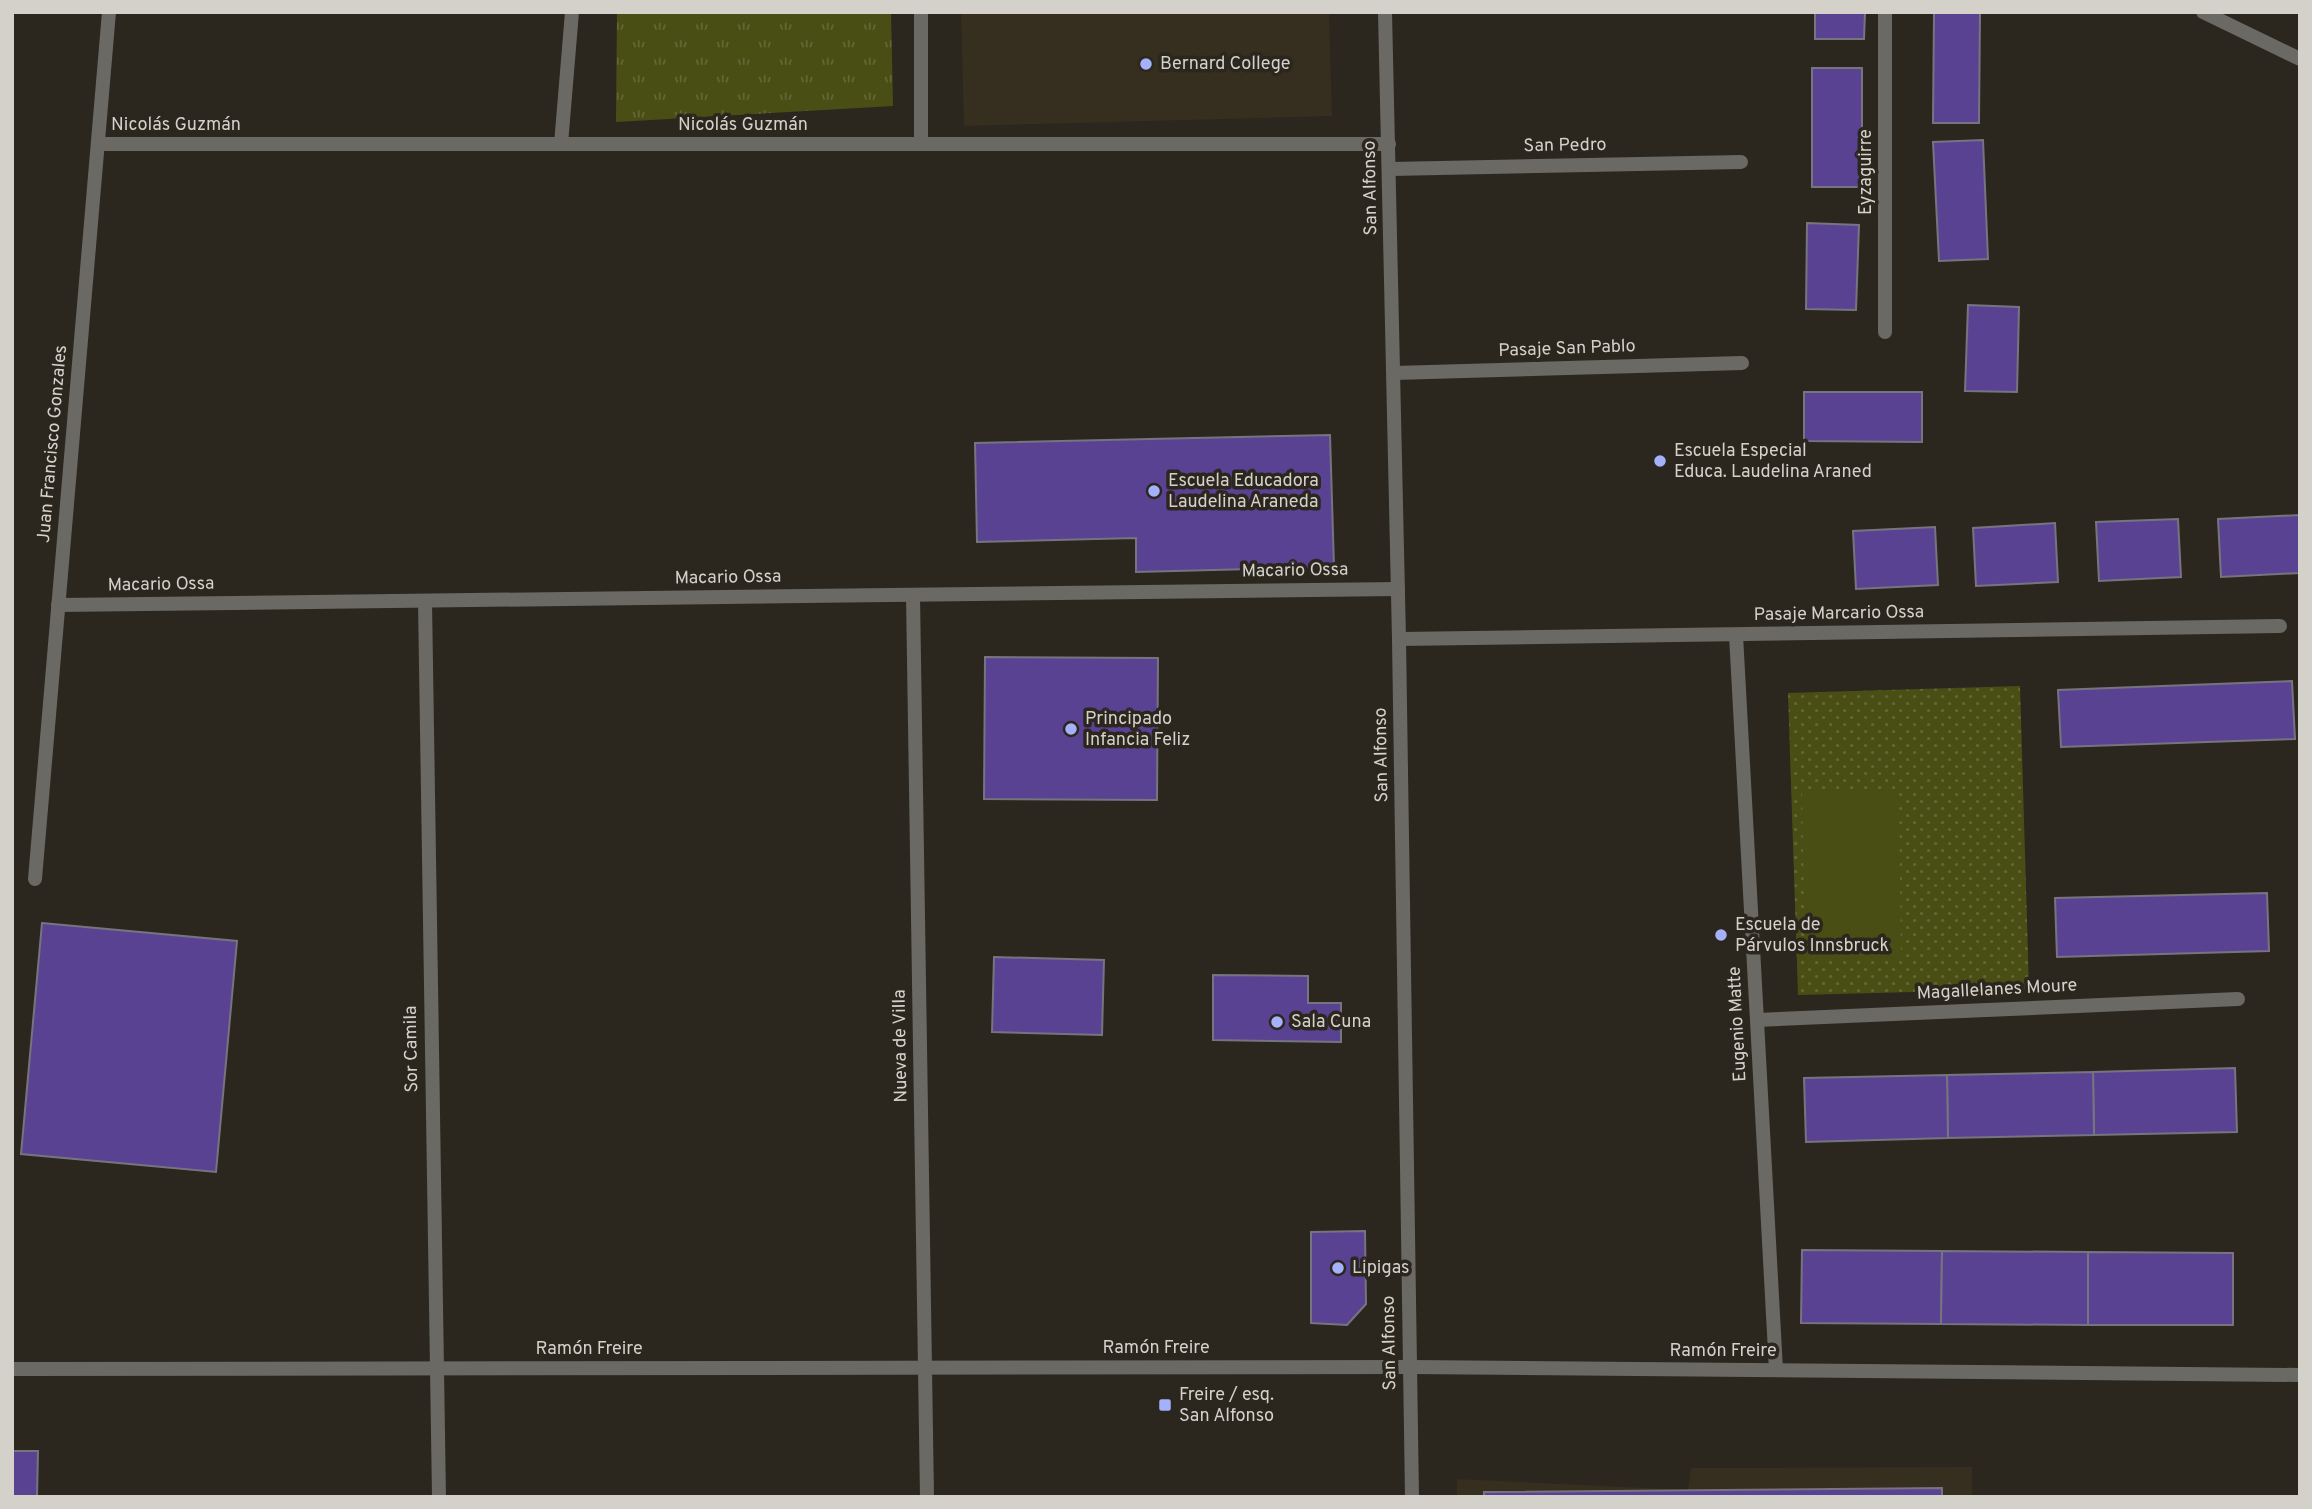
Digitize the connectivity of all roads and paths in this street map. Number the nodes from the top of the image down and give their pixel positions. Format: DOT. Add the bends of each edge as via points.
graph roads {
  1 [pos="109,12"];
  2 [pos="572,12"];
  3 [pos="920,12"];
  4 [pos="1385,12"];
  5 [pos="1885,12"];
  6 [pos="2203,12"];
  7 [pos="2300,59"];
  8 [pos="98,144"];
  9 [pos="561,144"];
  10 [pos="921,144"];
  11 [pos="1389,144"];
  12 [pos="1741,162"];
  13 [pos="1390,169"];
  14 [pos="1885,332"];
  15 [pos="1742,363"];
  16 [pos="1394,373"];
  17 [pos="1398,589"];
  18 [pos="913,595"];
  19 [pos="425,601"];
  20 [pos="58,605"];
  21 [pos="2280,626"];
  22 [pos="1736,635"];
  23 [pos="1399,639"];
  24 [pos="34,879"];
  25 [pos="2238,999"];
  26 [pos="1757,1020"];
  27 [pos="1409,1367"];
  28 [pos="436,1368"];
  29 [pos="925,1368"];
  30 [pos="12,1369"];
  31 [pos="1776,1370"];
  32 [pos="2300,1375"];
  33 [pos="439,1497"];
  34 [pos="928,1497"];
  35 [pos="1412,1497"];
  1 -- 8 [label="street, Juan Francisco Gonzales"];
  2 -- 9 [label="street"];
  3 -- 10 [label="street"];
  4 -- 11 [label="street, San Alfonso"];
  5 -- 14 [label="street, Eyzaguirre"];
  6 -- 7 [label="street"];
  8 -- 9 [label="street, Nicolás Guzmán"];
  8 -- 20 [label="street, Juan Francisco Gonzales"];
  9 -- 10 [label="street, Nicolás Guzmán"];
  10 -- 11 [label="street, Nicolás Guzmán"];
  11 -- 13 [label="street, San Alfonso"];
  12 -- 13 [label="street, San Pedro"];
  13 -- 16 [label="street, San Alfonso"];
  15 -- 16 [label="street, Pasaje San Pablo"];
  16 -- 17 [label="street, San Alfonso"];
  17 -- 18 [label="street, Macario Ossa"];
  17 -- 23 [label="street, San Alfonso"];
  18 -- 19 [label="street, Macario Ossa"];
  18 -- 29 [label="street, Nueva de Villa"];
  19 -- 20 [label="street, Macario Ossa"];
  19 -- 28 [label="street, Sor Camila"];
  20 -- 24 [label="street, Juan Francisco Gonzales"];
  21 -- 22 [label="street, Pasaje Marcario Ossa"];
  22 -- 23 [label="street, Pasaje Marcario Ossa"];
  22 -- 26 [label="street, Eugenio Matte"];
  23 -- 27 [label="street, San Alfonso"];
  25 -- 26 [label="street, Magallelanes Moure"];
  26 -- 31 [label="street, Eugenio Matte"];
  27 -- 29 [label="street, Ramón Freire"];
  27 -- 31 [label="street, Ramón Freire"];
  27 -- 35 [label="street, San Alfonso"];
  28 -- 29 [label="street, Ramón Freire"];
  28 -- 30 [label="street, Ramón Freire"];
  28 -- 33 [label="street, Sor Camila"];
  29 -- 34 [label="street, Nueva de Villa"];
  31 -- 32 [label="street, Ramón Freire"];
}
